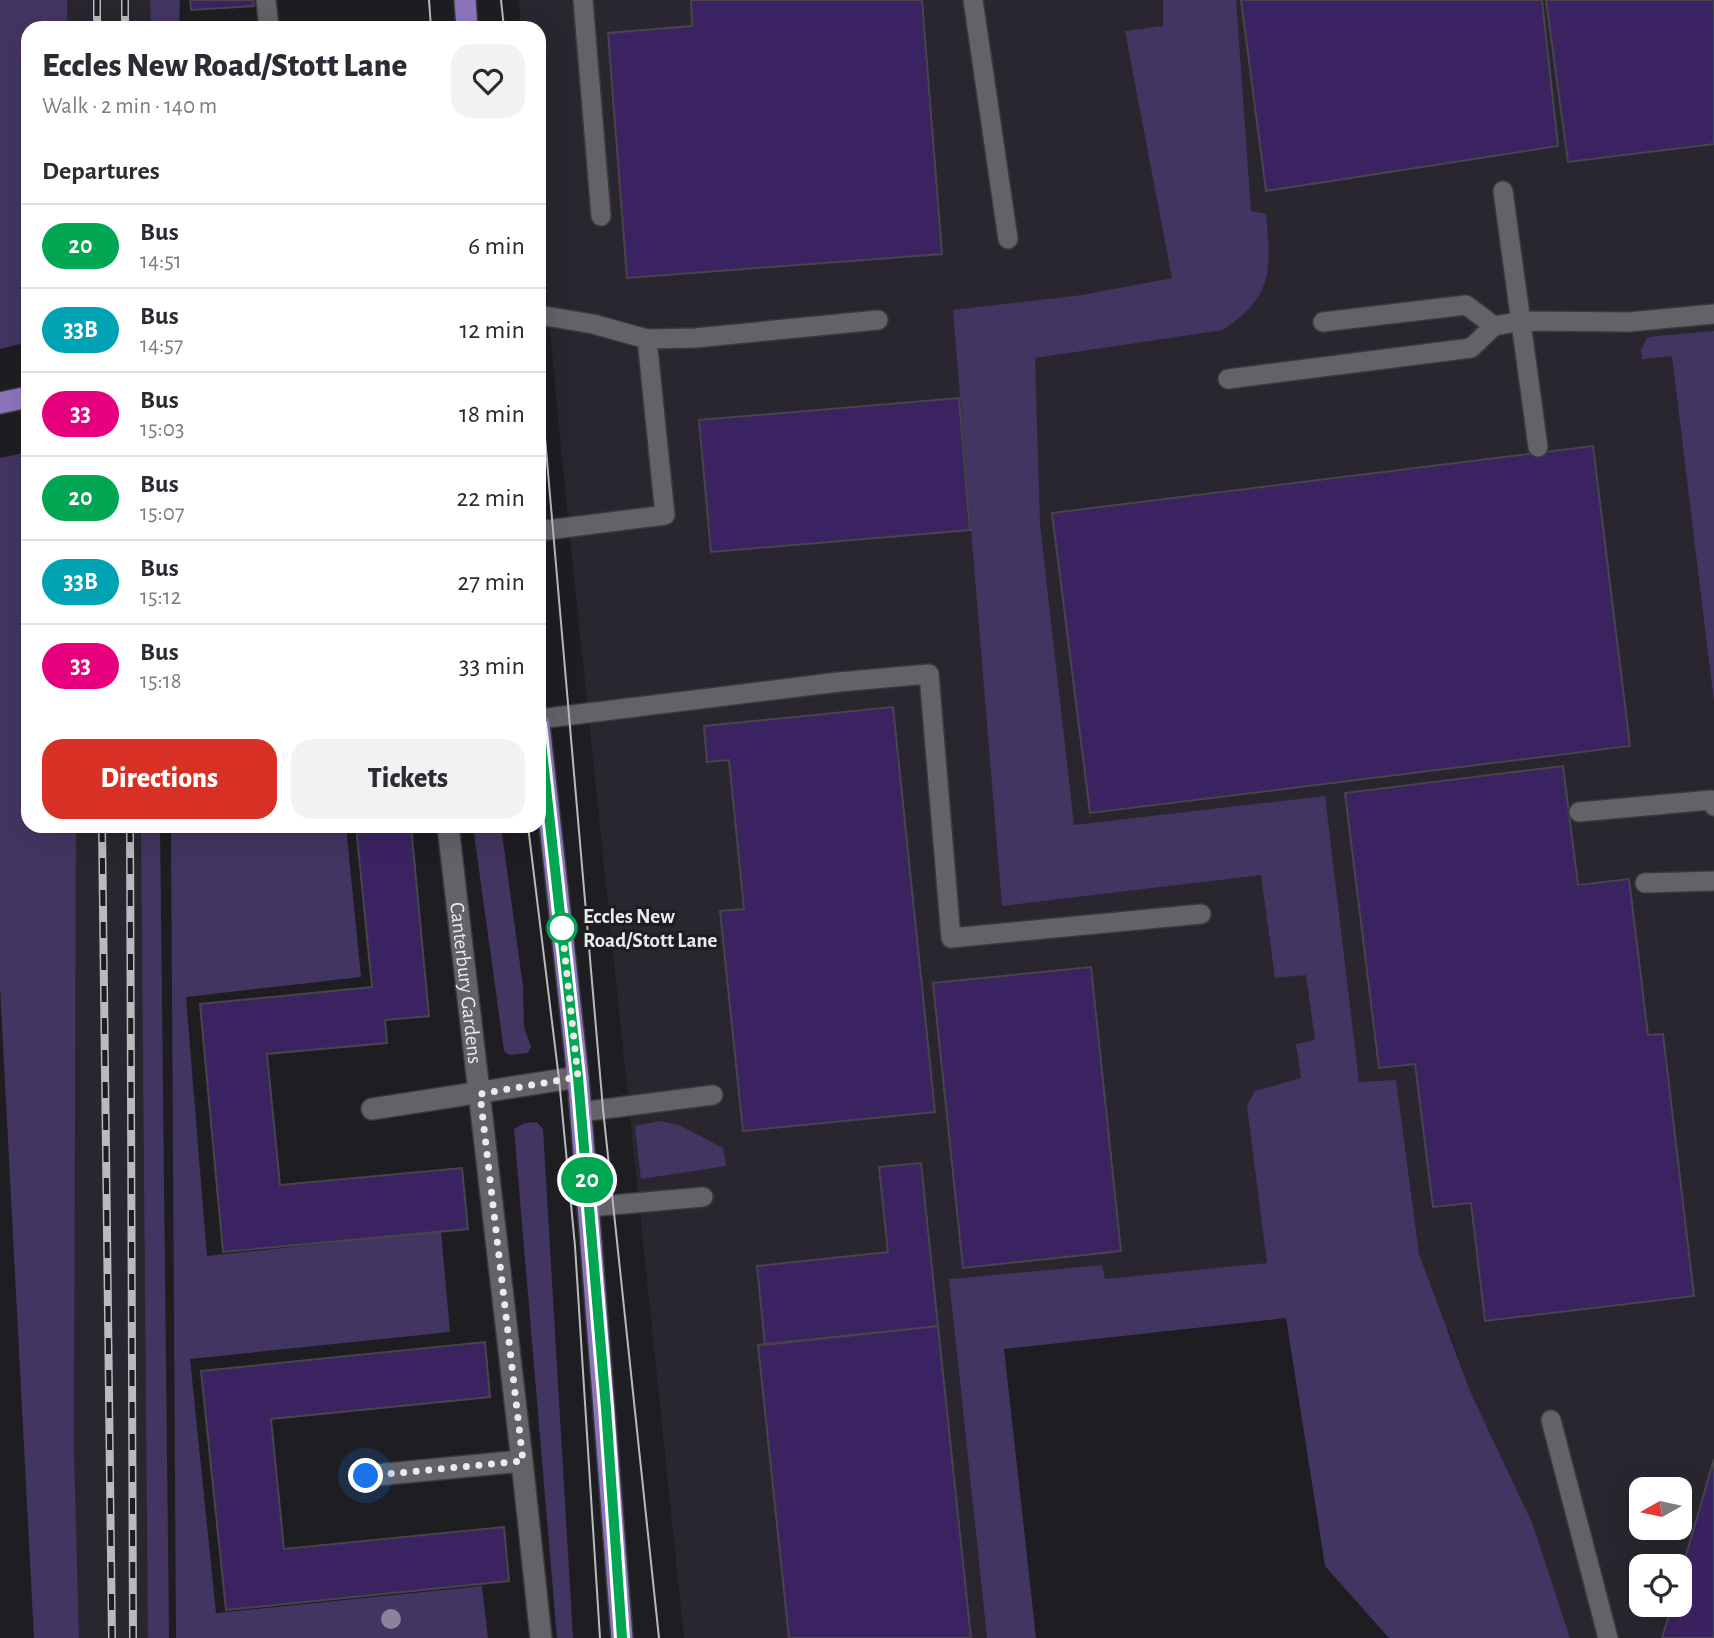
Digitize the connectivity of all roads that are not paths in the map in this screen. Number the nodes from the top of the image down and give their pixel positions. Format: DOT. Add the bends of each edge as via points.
graph roads {
  1 [pos="265,0"];
  2 [pos="465,0"];
  3 [pos="583,0"];
  4 [pos="973,0"];
  5 [pos="267,21"];
  6 [pos="466,21"];
  7 [pos="1503,191"];
  8 [pos="601,216"];
  9 [pos="1008,239"];
  10 [pos="1714,314"];
  11 [pos="546,316"];
  12 [pos="878,320"];
  13 [pos="1522,321"];
  14 [pos="1324,322"];
  15 [pos="1494,326"];
  16 [pos="648,339"];
  17 [pos="1228,379"];
  18 [pos="21,398"];
  19 [pos="0,403"];
  20 [pos="1538,447"];
  21 [pos="546,530"];
  22 [pos="546,720"];
  23 [pos="546,785"];
  24 [pos="1714,806"];
  25 [pos="1579,812"];
  26 [pos="449,833"];
  27 [pos="1714,881"];
  28 [pos="1645,883"];
  29 [pos="1201,914"];
  30 [pos="578,1077"];
  31 [pos="480,1094"];
  32 [pos="713,1095"];
  33 [pos="372,1109"];
  34 [pos="581,1112"];
  35 [pos="703,1197"];
  36 [pos="589,1207"];
  37 [pos="1551,1420"];
  38 [pos="523,1461"];
  39 [pos="366,1476"];
  40 [pos="541,1638"];
  41 [pos="622,1638"];
  42 [pos="1608,1638"];
  1 -- 5 [label="lane"];
  2 -- 6 [label="main road"];
  3 -- 8 [label="lane"];
  4 -- 9 [label="lane"];
  7 -- 13 [label="lane"];
  10 -- 13 [label="lane" via="1629,322"];
  11 -- 16 [label="lane"];
  12 -- 16 [label="lane"];
  13 -- 15 [label="lane"];
  13 -- 20 [label="lane"];
  14 -- 15 [label="lane" via="1466,305"];
  15 -- 17 [label="lane" via="1471,348"];
  16 -- 21 [label="lane" via="665,515"];
  18 -- 19 [label="main road"];
  22 -- 29 [label="lane" via="929,674 951,938"];
  23 -- 30 [label="main road"];
  24 -- 25 [label="lane" via="1711,800"];
  26 -- 31 [label="street, Canterbury Gardens"];
  27 -- 28 [label="lane"];
  30 -- 31 [label="street"];
  30 -- 34 [label="main road"];
  31 -- 33 [label="street"];
  31 -- 38 [label="street, Canterbury Gardens"];
  32 -- 34 [label="lane"];
  34 -- 36 [label="main road"];
  35 -- 36 [label="lane"];
  36 -- 41 [label="main road"];
  37 -- 42 [label="lane"];
  38 -- 39 [label="street"];
  38 -- 40 [label="street, Canterbury Gardens"];
}
